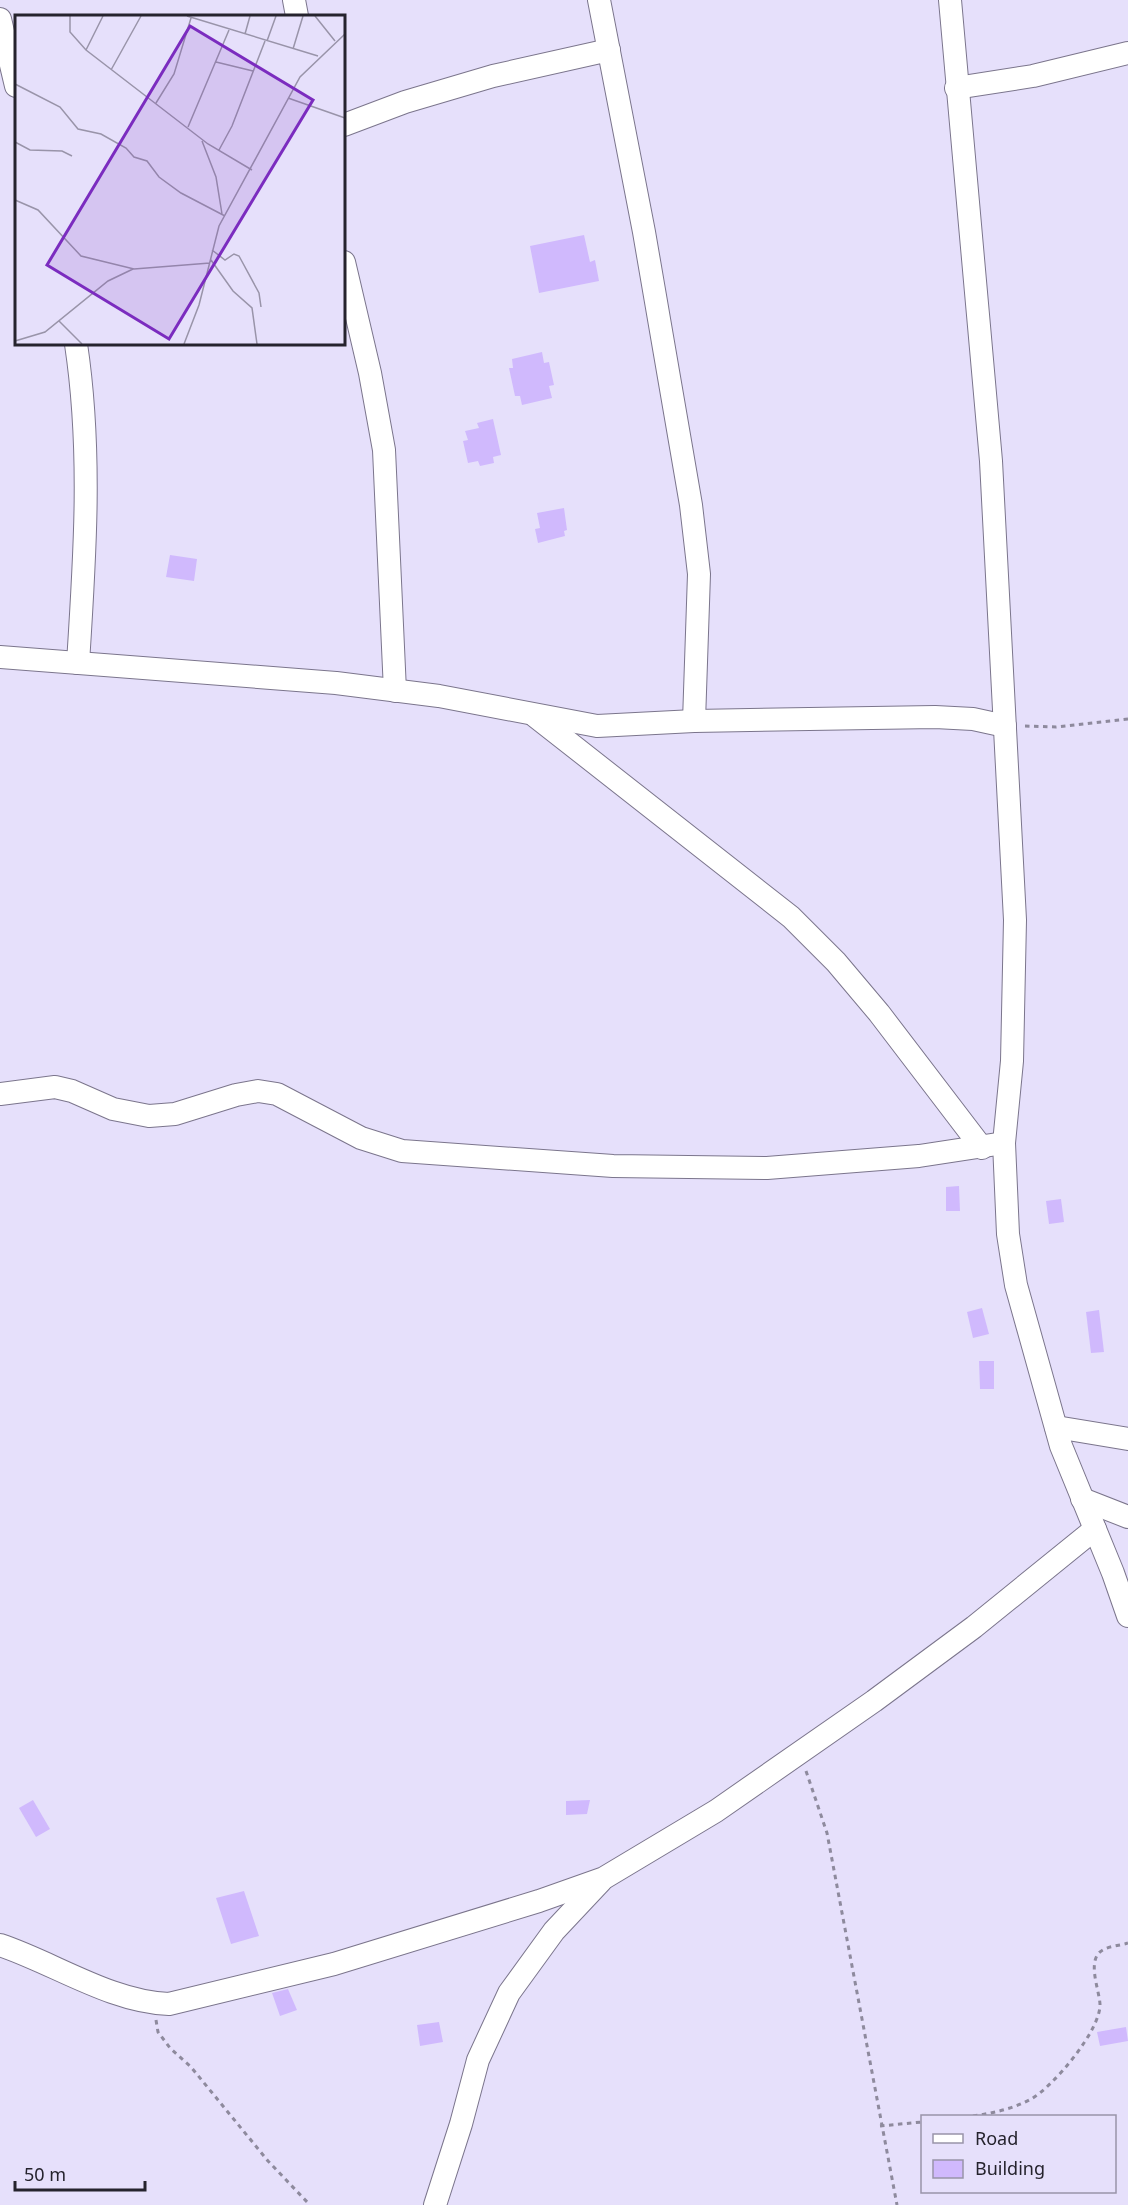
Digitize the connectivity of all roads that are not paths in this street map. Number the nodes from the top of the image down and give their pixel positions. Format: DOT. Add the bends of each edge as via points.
graph roads {
  1 [pos="294,0"];
  2 [pos="599,0"];
  3 [pos="950,0"];
  4 [pos="297,15"];
  5 [pos="0,20"];
  6 [pos="609,50"];
  7 [pos="1128,53"];
  8 [pos="15,82"];
  9 [pos="956,88"];
  10 [pos="345,125"];
  11 [pos="345,266"];
  12 [pos="76,345"];
  13 [pos="0,657"];
  14 [pos="78,663"];
  15 [pos="395,691"];
  16 [pos="533,715"];
  17 [pos="694,721"];
  18 [pos="1005,726"];
  19 [pos="0,1094"];
  20 [pos="993,1145"];
  21 [pos="1056,1427"];
  22 [pos="1128,1439"];
  23 [pos="1082,1499"];
  24 [pos="1128,1517"];
  25 [pos="1095,1529"];
  26 [pos="1128,1616"];
  27 [pos="604,1878"];
  28 [pos="0,1945"];
  29 [pos="435,2205"];
  1 -- 4 [label="street"];
  2 -- 6 [label="street"];
  3 -- 9 [label="street"];
  5 -- 8 [label="street"];
  6 -- 10 [label="street" via="493,76"];
  6 -- 17 [label="street" via="691,506 699,574"];
  7 -- 9 [label="street" via="1033,76"];
  9 -- 18 [label="street" via="984,360"];
  11 -- 15 [label="street" via="384,450"];
  12 -- 14 [label="street" via="87,451"];
  13 -- 14 [label="street"];
  14 -- 15 [label="street"];
  15 -- 16 [label="street"];
  16 -- 17 [label="street" via="597,726"];
  16 -- 20 [label="street" via="791,917 836,962"];
  17 -- 18 [label="street" via="935,717"];
  18 -- 20 [label="street" via="1015,984 1012,1061"];
  19 -- 20 [label="street" via="55,1087 113,1109 149,1116 175,1114 258,1091 277,1094 362,1138 402,1151 613,1166 768,1168 919,1156"];
  20 -- 21 [label="street" via="1016,1285"];
  21 -- 22 [label="street"];
  21 -- 23 [label="street"];
  23 -- 24 [label="street"];
  23 -- 25 [label="street"];
  25 -- 26 [label="street"];
  25 -- 27 [label="street" via="974,1627 800,1752 716,1811"];
  27 -- 28 [label="street" via="334,1964 193,2001 153,2004 92,1984"];
  27 -- 29 [label="street" via="554,1931 509,1993 478,2060"];
}
